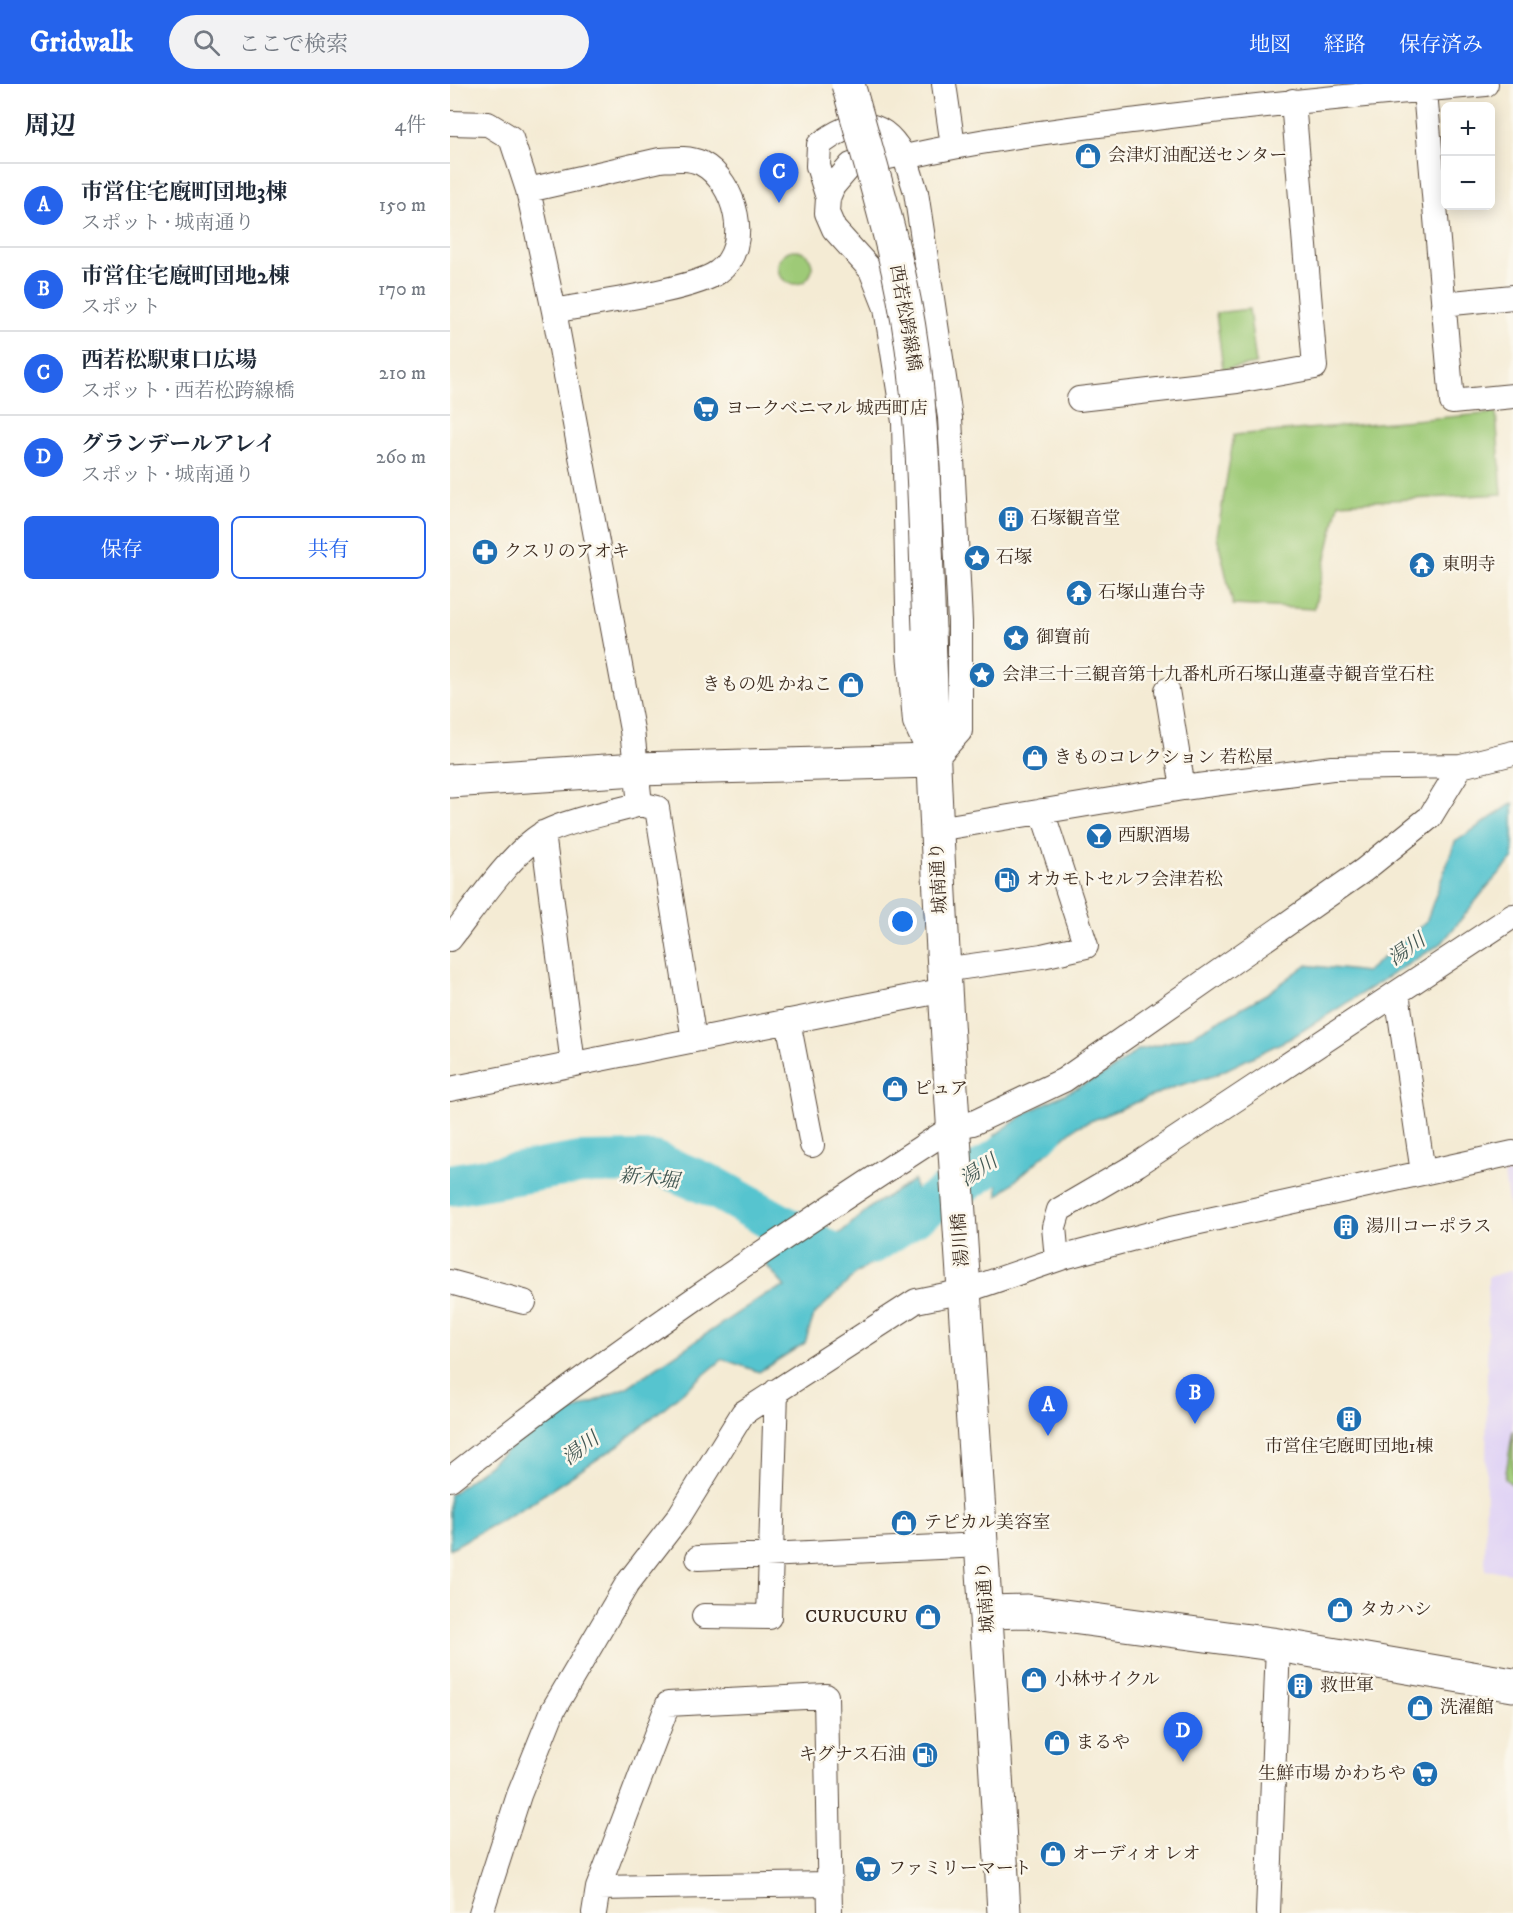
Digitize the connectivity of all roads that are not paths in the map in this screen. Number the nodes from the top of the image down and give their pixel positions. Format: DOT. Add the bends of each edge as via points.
graph roads {
  1 [pos="848,84"];
  2 [pos="944,84"];
  3 [pos="1486,84"];
  4 [pos="1450,86"];
  5 [pos="1425,91"];
  6 [pos="1301,95"];
  7 [pos="450,123"];
  8 [pos="953,146"];
  9 [pos="904,156"];
  10 [pos="528,190"];
  11 [pos="828,198"];
  12 [pos="1513,297"];
  13 [pos="1443,304"];
  14 [pos="554,311"];
  15 [pos="1513,396"];
  16 [pos="1080,399"];
  17 [pos="929,629"];
  18 [pos="1167,690"];
  19 [pos="1513,753"];
  20 [pos="933,761"];
  21 [pos="1461,766"];
  22 [pos="637,769"];
  23 [pos="450,781"];
  24 [pos="1183,788"];
  25 [pos="640,804"];
  26 [pos="1042,811"];
  27 [pos="937,829"];
  28 [pos="543,834"];
  29 [pos="1513,916"];
  30 [pos="450,939"];
  31 [pos="944,980"];
  32 [pos="1397,993"];
  33 [pos="788,1021"];
  34 [pos="693,1040"];
  35 [pos="573,1064"];
  36 [pos="450,1089"];
  37 [pos="953,1127"];
  38 [pos="812,1145"];
  39 [pos="1513,1153"];
  40 [pos="1423,1173"];
  41 [pos="1057,1259"];
  42 [pos="450,1282"];
  43 [pos="965,1286"];
  44 [pos="524,1302"];
  45 [pos="776,1391"];
  46 [pos="450,1479"];
  47 [pos="982,1545"];
  48 [pos="771,1554"];
  49 [pos="698,1558"];
  50 [pos="988,1612"];
  51 [pos="704,1616"];
  52 [pos="1278,1645"];
  53 [pos="1513,1685"];
  54 [pos="829,1884"];
  55 [pos="598,1888"];
  56 [pos="481,1913"];
  57 [pos="594,1913"];
  58 [pos="830,1913"];
  59 [pos="1004,1913"];
  60 [pos="1268,1913"];
  1 -- 17 [label="main road, 西若松跨線橋, bridge" via="892,242 912,347 920,414"];
  2 -- 8 [label="street"];
  3 -- 4 [label="street"];
  4 -- 5 [label="street"];
  5 -- 6 [label="street"];
  5 -- 13 [label="street"];
  6 -- 8 [label="street"];
  6 -- 16 [label="street" via="1315,367 1237,381"];
  7 -- 10 [label="street" via="488,124 511,138"];
  8 -- 9 [label="street"];
  9 -- 11 [label="street" via="851,165"];
  9 -- 11 [label="street" via="892,137 877,126 854,127 833,134 819,145 818,166"];
  9 -- 20 [label="street" via="916,192 950,417 960,622 960,730"];
  10 -- 14 [label="street"];
  10 -- 14 [label="street" via="682,158 701,163 716,175 726,189 737,223 730,262 717,274"];
  11 -- 20 [label="street" via="826,213 834,229 871,270 886,308 904,422 909,652 915,722"];
  12 -- 13 [label="street"];
  13 -- 15 [label="street" via="1452,402"];
  14 -- 22 [label="street"];
  17 -- 20 [label="main road, 城南通り"];
  18 -- 24 [label="street"];
  19 -- 21 [label="street"];
  20 -- 22 [label="main road"];
  20 -- 27 [label="main road, 城南通り"];
  21 -- 24 [label="street" via="1332,768"];
  21 -- 37 [label="street" via="1430,817 1364,870 1064,1080 973,1123"];
  22 -- 23 [label="main road"];
  22 -- 25 [label="street"];
  24 -- 26 [label="street"];
  25 -- 28 [label="street"];
  25 -- 34 [label="street" via="657,808"];
  26 -- 27 [label="street"];
  26 -- 31 [label="street" via="1086,946"];
  27 -- 31 [label="main road, 城南通り"];
  28 -- 30 [label="street" via="503,873"];
  28 -- 35 [label="street"];
  29 -- 32 [label="street"];
  31 -- 33 [label="street"];
  31 -- 37 [label="main road, 城南通り"];
  32 -- 40 [label="street"];
  32 -- 41 [label="street" via="1138,1164 1059,1210 1054,1227"];
  33 -- 34 [label="street"];
  33 -- 38 [label="street"];
  34 -- 35 [label="street"];
  35 -- 36 [label="street"];
  37 -- 43 [label="main road, 湯川橋"];
  37 -- 46 [label="street" via="619,1350"];
  39 -- 40 [label="street"];
  40 -- 41 [label="street" via="1172,1228"];
  41 -- 43 [label="street"];
  42 -- 44 [label="street"];
  43 -- 45 [label="street" via="916,1301"];
  43 -- 47 [label="main road, 城南通り"];
  45 -- 48 [label="street"];
  45 -- 56 [label="street" via="742,1413 678,1518 627,1584 553,1710 519,1795"];
  47 -- 48 [label="street"];
  47 -- 50 [label="main road, 城南通り"];
  48 -- 49 [label="street"];
  48 -- 51 [label="street" via="769,1617"];
  50 -- 52 [label="main road" via="1027,1611"];
  50 -- 59 [label="main road, 城南通り"];
  52 -- 53 [label="main road"];
  52 -- 60 [label="street"];
  54 -- 55 [label="street"];
  54 -- 55 [label="street" via="826,1696 668,1704"];
  54 -- 58 [label="street"];
  55 -- 57 [label="street"];
}
